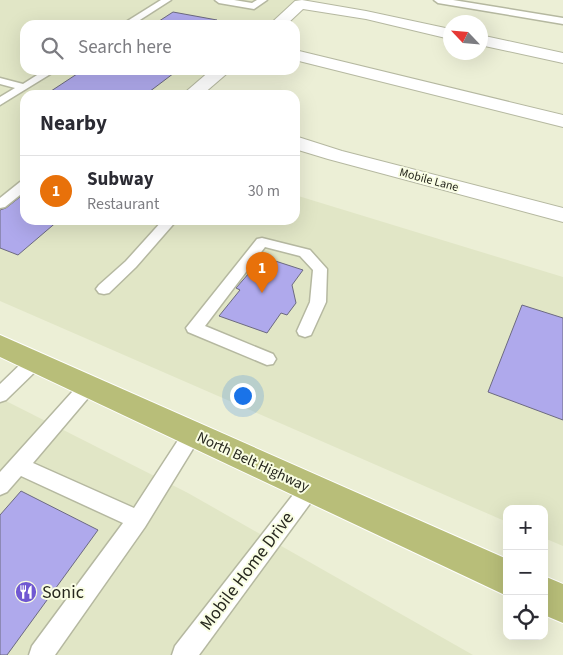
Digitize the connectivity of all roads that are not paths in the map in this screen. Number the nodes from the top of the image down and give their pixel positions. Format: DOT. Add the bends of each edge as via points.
graph roads {
  1 [pos="166,0"];
  2 [pos="219,0"];
  3 [pos="263,0"];
  4 [pos="438,0"];
  5 [pos="134,20"];
  6 [pos="282,20"];
  7 [pos="563,21"];
  8 [pos="443,32"];
  9 [pos="488,42"];
  10 [pos="300,56"];
  11 [pos="563,58"];
  12 [pos="44,75"];
  13 [pos="216,75"];
  14 [pos="0,81"];
  15 [pos="24,87"];
  16 [pos="197,90"];
  17 [pos="0,102"];
  18 [pos="563,121"];
  19 [pos="300,144"];
  20 [pos="20,189"];
  21 [pos="0,204"];
  22 [pos="563,215"];
  23 [pos="166,225"];
  24 [pos="104,289"];
  25 [pos="306,331"];
  26 [pos="0,345"];
  27 [pos="267,359"];
  28 [pos="35,361"];
  29 [pos="88,386"];
  30 [pos="0,395"];
  31 [pos="194,434"];
  32 [pos="18,464"];
  33 [pos="0,486"];
  34 [pos="310,488"];
  35 [pos="138,520"];
  36 [pos="503,576"];
  37 [pos="548,598"];
  38 [pos="563,604"];
  39 [pos="40,655"];
  40 [pos="184,655"];
  1 -- 5 [label="lane"];
  2 -- 3 [label="lane" via="254,6"];
  4 -- 7 [label="lane"];
  6 -- 8 [label="street" via="300,4"];
  9 -- 11 [label="street"];
  10 -- 18 [label="street"];
  12 -- 15 [label="lane"];
  13 -- 16 [label="street"];
  14 -- 15 [label="lane"];
  15 -- 17 [label="lane"];
  19 -- 22 [label="street, Mobile Lane"];
  20 -- 21 [label="lane"];
  23 -- 24 [label="lane"];
  25 -- 27 [label="lane" via="318,302 320,269 306,254 262,242 194,328"];
  26 -- 28 [label="main road, North Belt Highway"];
  28 -- 29 [label="main road, North Belt Highway"];
  28 -- 30 [label="lane"];
  29 -- 31 [label="main road, North Belt Highway"];
  29 -- 32 [label="lane"];
  31 -- 34 [label="main road, North Belt Highway"];
  31 -- 35 [label="lane"];
  32 -- 33 [label="lane"];
  32 -- 35 [label="lane"];
  34 -- 36 [label="main road, North Belt Highway"];
  34 -- 40 [label="lane, Mobile Home Drive"];
  35 -- 39 [label="lane"];
  37 -- 38 [label="main road"];
}
